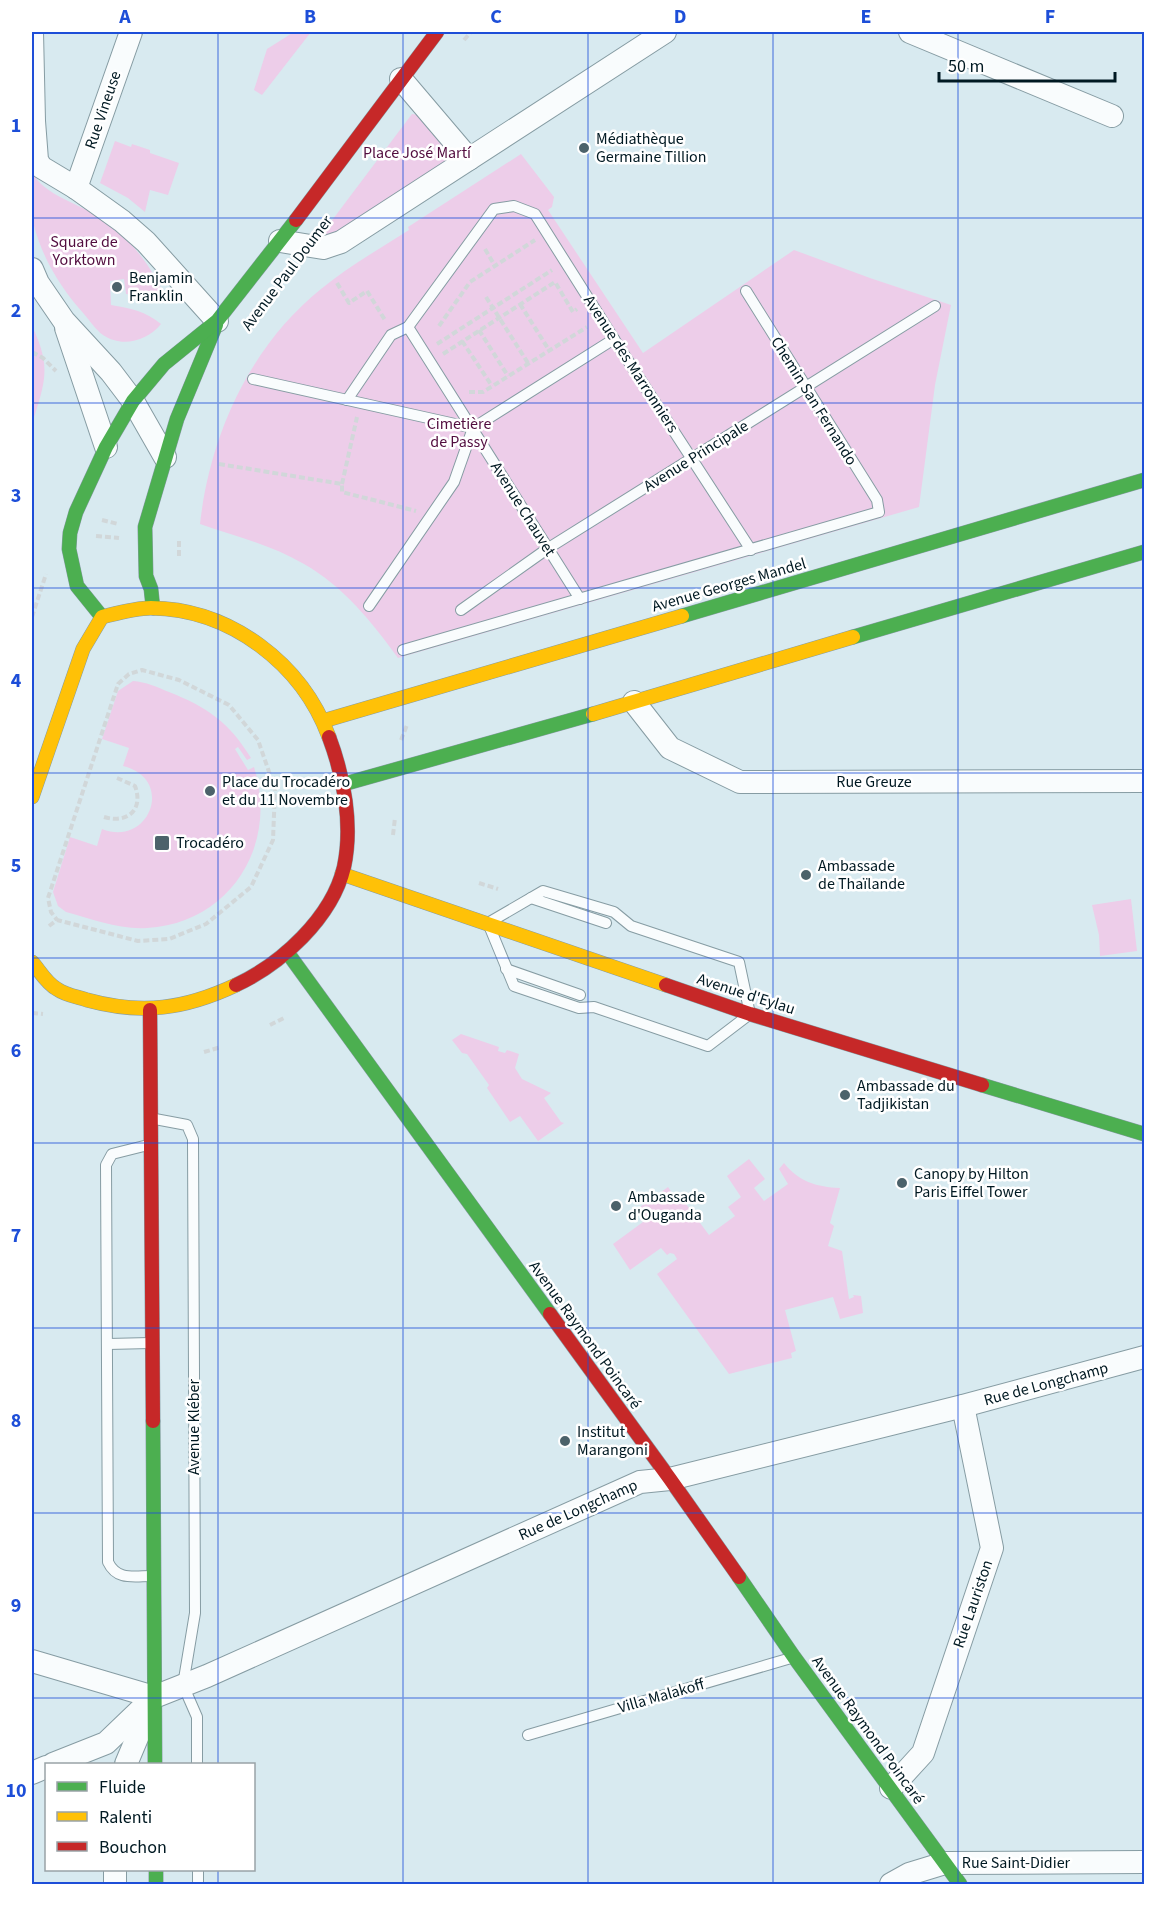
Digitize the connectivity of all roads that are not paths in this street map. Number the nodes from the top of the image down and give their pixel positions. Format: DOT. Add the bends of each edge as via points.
graph roads {
  1 [pos="32,32"];
  2 [pos="131,32"];
  3 [pos="437,32"];
  4 [pos="665,32"];
  5 [pos="910,32"];
  6 [pos="947,38"];
  7 [pos="401,79"];
  8 [pos="1112,116"];
  9 [pos="469,159"];
  10 [pos="76,188"];
  11 [pos="280,242"];
  12 [pos="32,269"];
  13 [pos="746,291"];
  14 [pos="934,306"];
  15 [pos="64,321"];
  16 [pos="217,321"];
  17 [pos="408,327"];
  18 [pos="614,339"];
  19 [pos="254,379"];
  20 [pos="805,387"];
  21 [pos="347,400"];
  22 [pos="133,401"];
  23 [pos="473,428"];
  24 [pos="106,447"];
  25 [pos="165,457"];
  26 [pos="693,458"];
  27 [pos="1144,480"];
  28 [pos="547,549"];
  29 [pos="751,550"];
  30 [pos="1144,552"];
  31 [pos="580,599"];
  32 [pos="369,606"];
  33 [pos="153,608"];
  34 [pos="461,610"];
  35 [pos="102,617"];
  36 [pos="403,650"];
  37 [pos="634,702"];
  38 [pos="323,721"];
  39 [pos="1144,781"];
  40 [pos="344,784"];
  41 [pos="32,797"];
  42 [pos="342,874"];
  43 [pos="531,898"];
  44 [pos="488,923"];
  45 [pos="606,923"];
  46 [pos="287,952"];
  47 [pos="32,962"];
  48 [pos="506,969"];
  49 [pos="56,990"];
  50 [pos="38,995"];
  51 [pos="580,995"];
  52 [pos="150,1010"];
  53 [pos="750,1014"];
  54 [pos="151,1118"];
  55 [pos="1144,1134"];
  56 [pos="151,1144"];
  57 [pos="151,1342"];
  58 [pos="108,1344"];
  59 [pos="1144,1357"];
  60 [pos="963,1406"];
  61 [pos="670,1479"];
  62 [pos="154,1576"];
  63 [pos="794,1657"];
  64 [pos="32,1661"];
  65 [pos="183,1685"];
  66 [pos="154,1697"];
  67 [pos="528,1735"];
  68 [pos="55,1763"];
  69 [pos="126,1763"];
  70 [pos="155,1763"];
  71 [pos="197,1763"];
  72 [pos="891,1788"];
  73 [pos="1144,1862"];
  74 [pos="945,1863"];
  75 [pos="891,1884"];
  76 [pos="960,1884"];
  1 -- 10 [label="street" via="37,160 41,167"];
  2 -- 10 [label="street, Rue Vineuse"];
  3 -- 7 [label="main road, Avenue Paul Doumer"];
  4 -- 9 [label="street"];
  5 -- 6 [label="street"];
  6 -- 8 [label="street"];
  7 -- 9 [label="street"];
  7 -- 11 [label="main road, Avenue Paul Doumer"];
  9 -- 11 [label="street" via="341,242 323,249"];
  10 -- 16 [label="street" via="146,242"];
  11 -- 16 [label="main road, Avenue Paul Doumer"];
  12 -- 15 [label="street"];
  13 -- 20 [label="lane, Chemin San Fernando"];
  14 -- 20 [label="lane, Avenue Principale"];
  15 -- 22 [label="street"];
  15 -- 24 [label="street"];
  16 -- 22 [label="main road, Avenue Paul Doumer" via="164,364"];
  16 -- 25 [label="main road, Avenue Paul Doumer"];
  17 -- 18 [label="lane, Avenue des Marronniers" via="494,208 514,206 534,214"];
  17 -- 21 [label="lane" via="394,334"];
  17 -- 23 [label="lane, Avenue Chauvet"];
  18 -- 23 [label="lane"];
  18 -- 26 [label="lane, Avenue des Marronniers"];
  19 -- 21 [label="lane"];
  20 -- 26 [label="lane, Avenue Principale"];
  20 -- 29 [label="lane, Chemin San Fernando" via="877,501 879,512"];
  21 -- 23 [label="lane"];
  22 -- 24 [label="main road, Avenue Paul Doumer"];
  22 -- 25 [label="street"];
  23 -- 28 [label="lane, Avenue Chauvet"];
  23 -- 32 [label="lane" via="454,482"];
  24 -- 35 [label="main road, Avenue Paul Doumer" via="76,512 69,549 77,586"];
  25 -- 33 [label="main road, Avenue Paul Doumer" via="144,541"];
  26 -- 28 [label="lane, Avenue Principale"];
  26 -- 29 [label="lane, Avenue des Marronniers"];
  27 -- 38 [label="main road, Avenue Georges Mandel"];
  28 -- 31 [label="lane, Avenue Chauvet"];
  28 -- 34 [label="lane, Avenue Principale"];
  29 -- 31 [label="lane"];
  30 -- 37 [label="main road"];
  31 -- 36 [label="lane"];
  33 -- 35 [label="main road"];
  33 -- 38 [label="main road" via="206,618 255,641 293,676"];
  35 -- 41 [label="main road" via="83,649"];
  37 -- 39 [label="street, Rue Greuze" via="670,748 740,782"];
  37 -- 40 [label="main road"];
  38 -- 40 [label="main road"];
  40 -- 42 [label="main road" via="347,830"];
  42 -- 44 [label="main road, Avenue d'Eylau"];
  42 -- 46 [label="main road" via="324,911"];
  43 -- 44 [label="lane"];
  43 -- 45 [label="lane"];
  43 -- 53 [label="lane" via="543,891 614,912 632,926 739,962"];
  44 -- 48 [label="lane"];
  44 -- 53 [label="main road, Avenue d'Eylau"];
  46 -- 52 [label="main road" via="255,976 227,990 190,1003"];
  46 -- 61 [label="main road, Avenue Raymond Poincaré"];
  47 -- 49 [label="main road"];
  48 -- 51 [label="lane"];
  48 -- 53 [label="lane" via="514,986 579,1008 594,1007 708,1046"];
  49 -- 50 [label="main road"];
  49 -- 52 [label="main road" via="122,1009"];
  52 -- 54 [label="main road"];
  53 -- 55 [label="main road, Avenue d'Eylau"];
  54 -- 56 [label="main road"];
  54 -- 65 [label="lane, Avenue Kléber" via="187,1125 193,1139 195,1613"];
  56 -- 57 [label="main road"];
  56 -- 58 [label="lane" via="112,1154 106,1165"];
  57 -- 58 [label="lane"];
  57 -- 62 [label="main road"];
  58 -- 62 [label="lane" via="108,1562 112,1571 122,1576"];
  59 -- 60 [label="street, Rue de Longchamp"];
  60 -- 61 [label="street, Rue de Longchamp"];
  60 -- 72 [label="street, Rue Lauriston" via="992,1548 923,1753"];
  61 -- 63 [label="main road, Avenue Raymond Poincaré"];
  61 -- 65 [label="street, Rue de Longchamp" via="640,1482"];
  62 -- 66 [label="main road"];
  63 -- 67 [label="lane, Villa Malakoff"];
  63 -- 72 [label="main road, Avenue Raymond Poincaré"];
  64 -- 66 [label="street"];
  65 -- 66 [label="street, Rue de Longchamp"];
  65 -- 71 [label="lane" via="197,1717"];
  66 -- 68 [label="street, Rue de Longchamp" via="106,1743"];
  66 -- 69 [label="street"];
  66 -- 70 [label="main road"];
  72 -- 74 [label="main road, Avenue Raymond Poincaré"];
  73 -- 74 [label="street, Rue Saint-Didier"];
  74 -- 75 [label="street, Rue Saint-Didier"];
  74 -- 76 [label="main road, Avenue Raymond Poincaré"];
}
